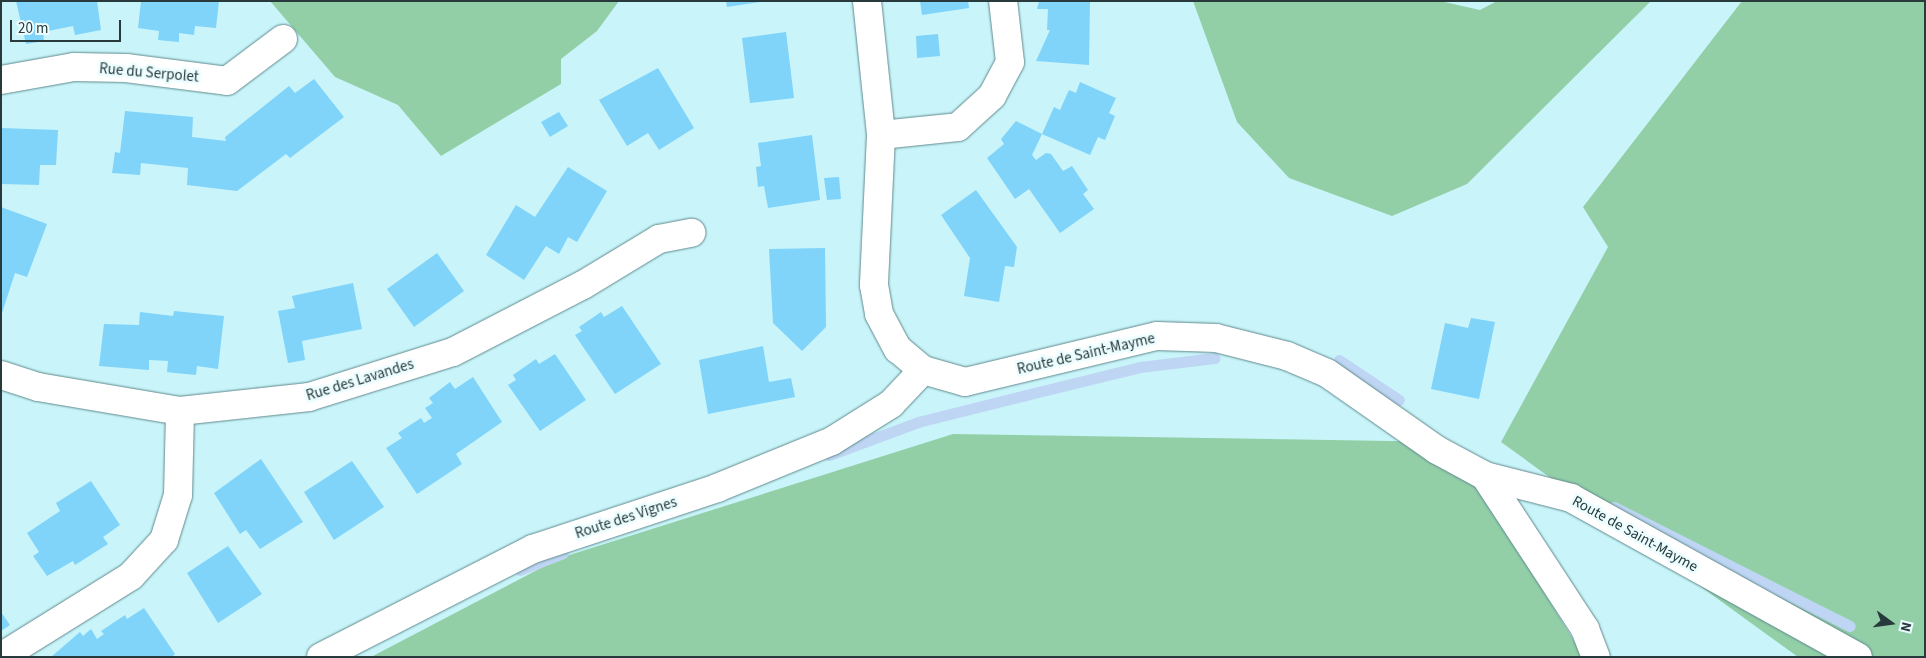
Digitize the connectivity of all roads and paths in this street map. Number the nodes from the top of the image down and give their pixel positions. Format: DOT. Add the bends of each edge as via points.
graph roads {
  1 [pos="868,1"];
  2 [pos="1003,1"];
  3 [pos="283,39"];
  4 [pos="1,80"];
  5 [pos="881,135"];
  6 [pos="691,233"];
  7 [pos="923,370"];
  8 [pos="1,375"];
  9 [pos="180,411"];
  10 [pos="1484,476"];
  11 [pos="1,657"];
  12 [pos="321,657"];
  13 [pos="1596,657"];
  14 [pos="1858,657"];
  1 -- 5 [label="street, Route de Saint-Mayme"];
  2 -- 5 [label="street" via="1010,62 992,96 958,127"];
  3 -- 4 [label="street, Rue du Serpolet" via="227,81 126,68 83,68"];
  5 -- 7 [label="street, Route de Saint-Mayme" via="874,286 879,314 898,349"];
  6 -- 9 [label="street, Rue des Lavandes" via="659,239 583,284 453,352 309,397"];
  7 -- 10 [label="street, Route de Saint-Mayme" via="965,382 1157,336 1216,338 1287,356 1327,373 1437,450"];
  7 -- 12 [label="street, Route des Vignes" via="891,404 832,441 717,488 533,549"];
  8 -- 9 [label="street, Rue des Lavandes" via="38,387"];
  9 -- 11 [label="street" via="178,495 164,540 130,576"];
  10 -- 13 [label="street" via="1585,629"];
  10 -- 14 [label="street, Route de Saint-Mayme" via="1571,498"];
}
